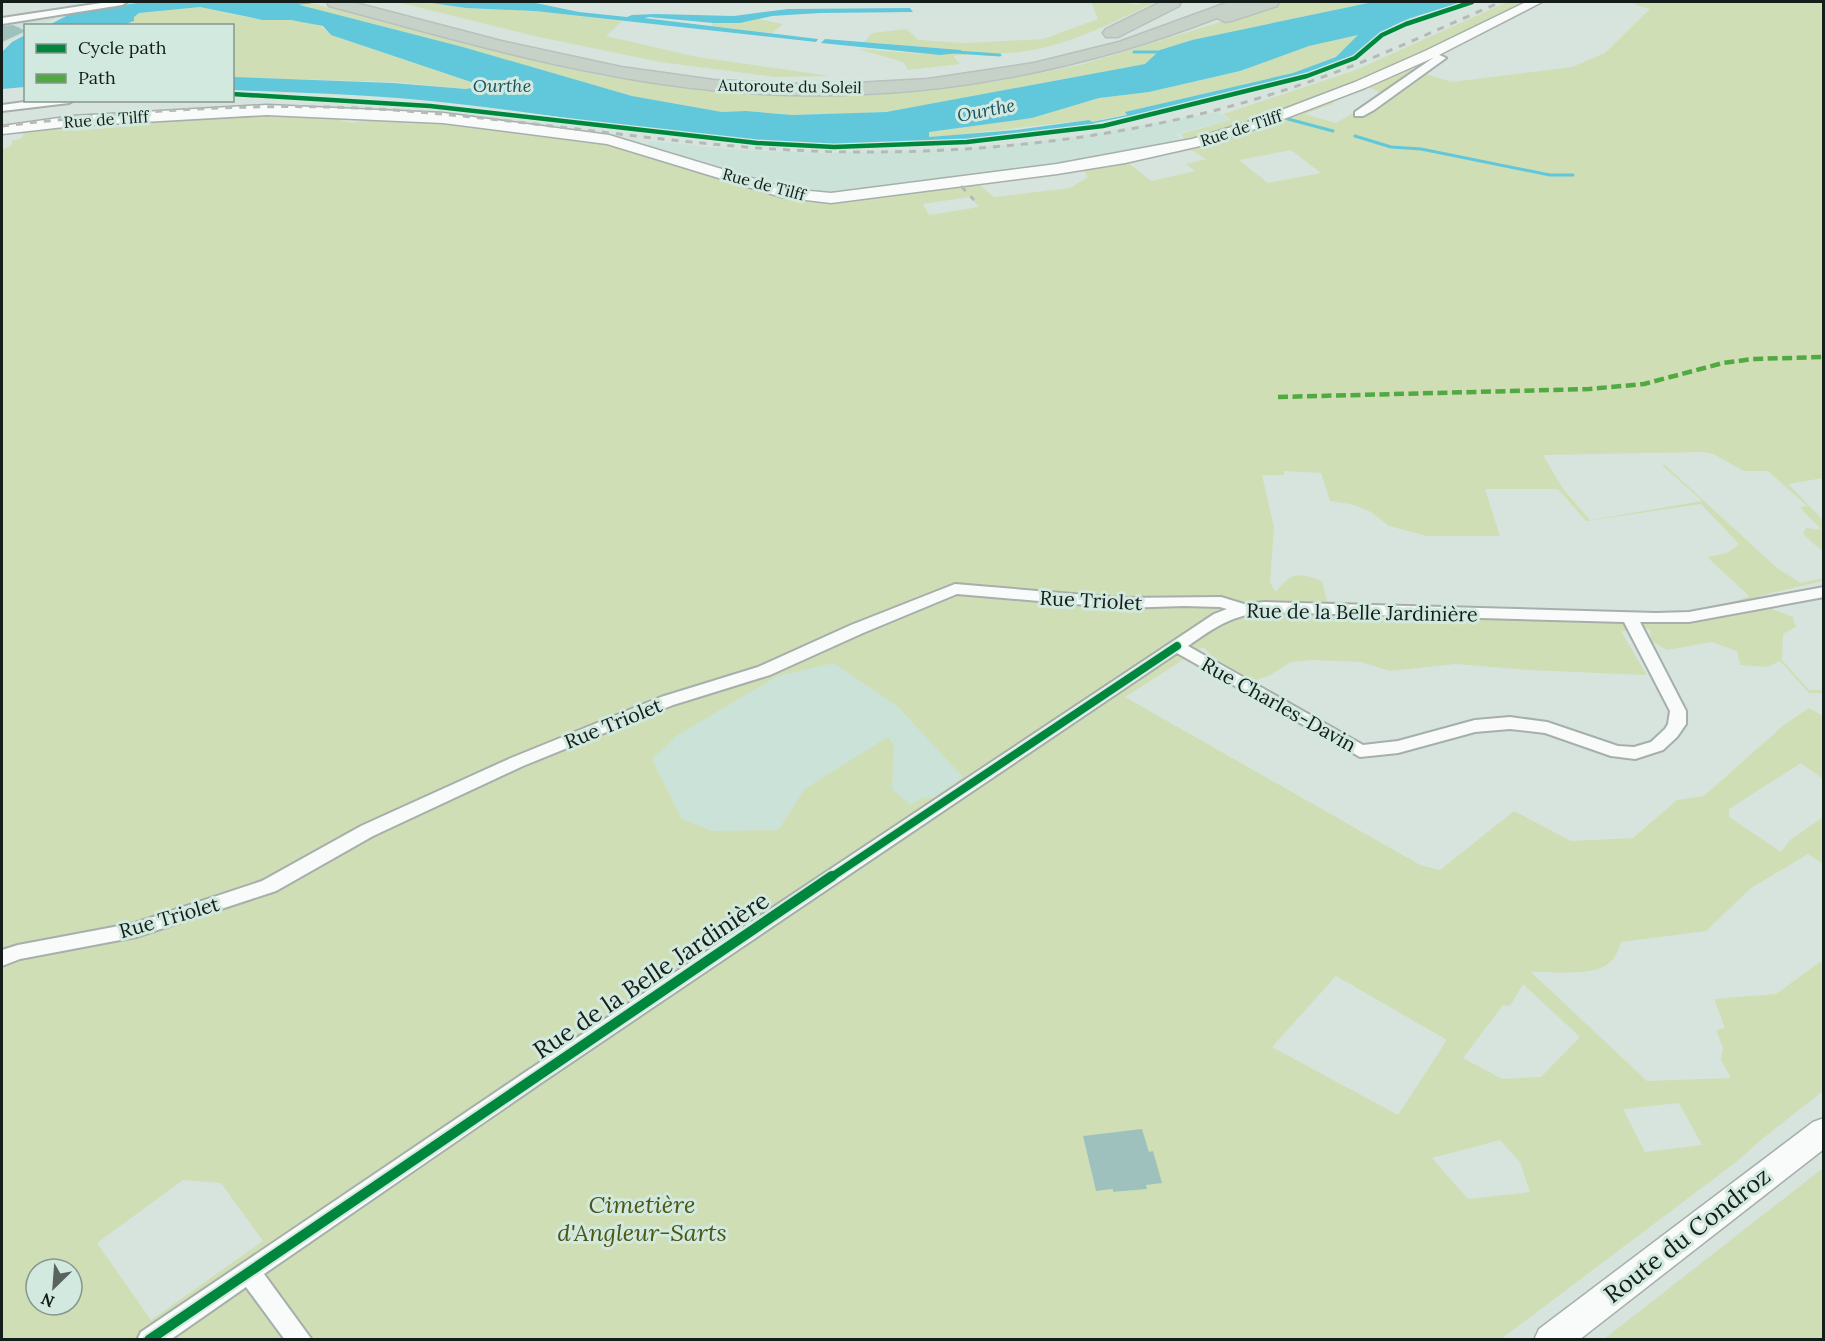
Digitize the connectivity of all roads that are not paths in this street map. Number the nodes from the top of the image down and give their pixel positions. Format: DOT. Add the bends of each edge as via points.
graph roads {
  1 [pos="122,2"];
  2 [pos="335,2"];
  3 [pos="1173,2"];
  4 [pos="1216,2"];
  5 [pos="1243,2"];
  6 [pos="1270,2"];
  7 [pos="1533,2"];
  8 [pos="370,4"];
  9 [pos="2,21"];
  10 [pos="1161,33"];
  11 [pos="1080,47"];
  12 [pos="1430,54"];
  13 [pos="52,102"];
  14 [pos="2,108"];
  15 [pos="1359,114"];
  16 [pos="2,130"];
  17 [pos="1824,592"];
  18 [pos="1244,609"];
  19 [pos="1629,617"];
  20 [pos="1177,646"];
  21 [pos="2,958"];
  22 [pos="1824,1131"];
  23 [pos="249,1272"];
  24 [pos="148,1340"];
  25 [pos="300,1340"];
  26 [pos="1551,1340"];
  1 -- 9 [label="street"];
  2 -- 8 [label="highway, Autoroute du Soleil"];
  3 -- 11 [label="highway"];
  4 -- 11 [label="highway, Autoroute du Soleil"];
  5 -- 10 [label="highway, Autoroute du Soleil"];
  6 -- 10 [label="highway" via="1197,26"];
  7 -- 12 [label="main road, Rue de Tilff"];
  8 -- 10 [label="highway, Autoroute du Soleil" via="548,57 624,73 691,83 778,88 876,88 992,76 1084,57"];
  8 -- 11 [label="highway, Autoroute du Soleil" via="608,60 731,77 834,80 910,76 1013,62"];
  12 -- 15 [label="street" via="1441,58"];
  12 -- 16 [label="main road, Rue de Tilff" via="1312,104 1195,143 1057,169 831,198 787,194 609,140 372,112 267,110 73,121"];
  13 -- 14 [label="street"];
  17 -- 19 [label="street, Rue de la Belle Jardinière" via="1689,617"];
  18 -- 19 [label="street, Rue de la Belle Jardinière"];
  18 -- 20 [label="street, Rue de la Belle Jardinière" via="1220,617"];
  18 -- 21 [label="street, Rue Triolet" via="1221,602 1121,603 955,589 764,671 667,701 526,758 367,831 269,886 136,930"];
  19 -- 20 [label="street, Rue Charles-Davin" via="1679,718 1657,746 1635,753 1617,752 1547,728 1510,723 1475,726 1398,747 1360,751"];
  20 -- 23 [label="street, Rue de la Belle Jardinière"];
  22 -- 26 [label="main road, Route du Condroz"];
  23 -- 24 [label="street, Rue de la Belle Jardinière"];
  23 -- 25 [label="street"];
}
